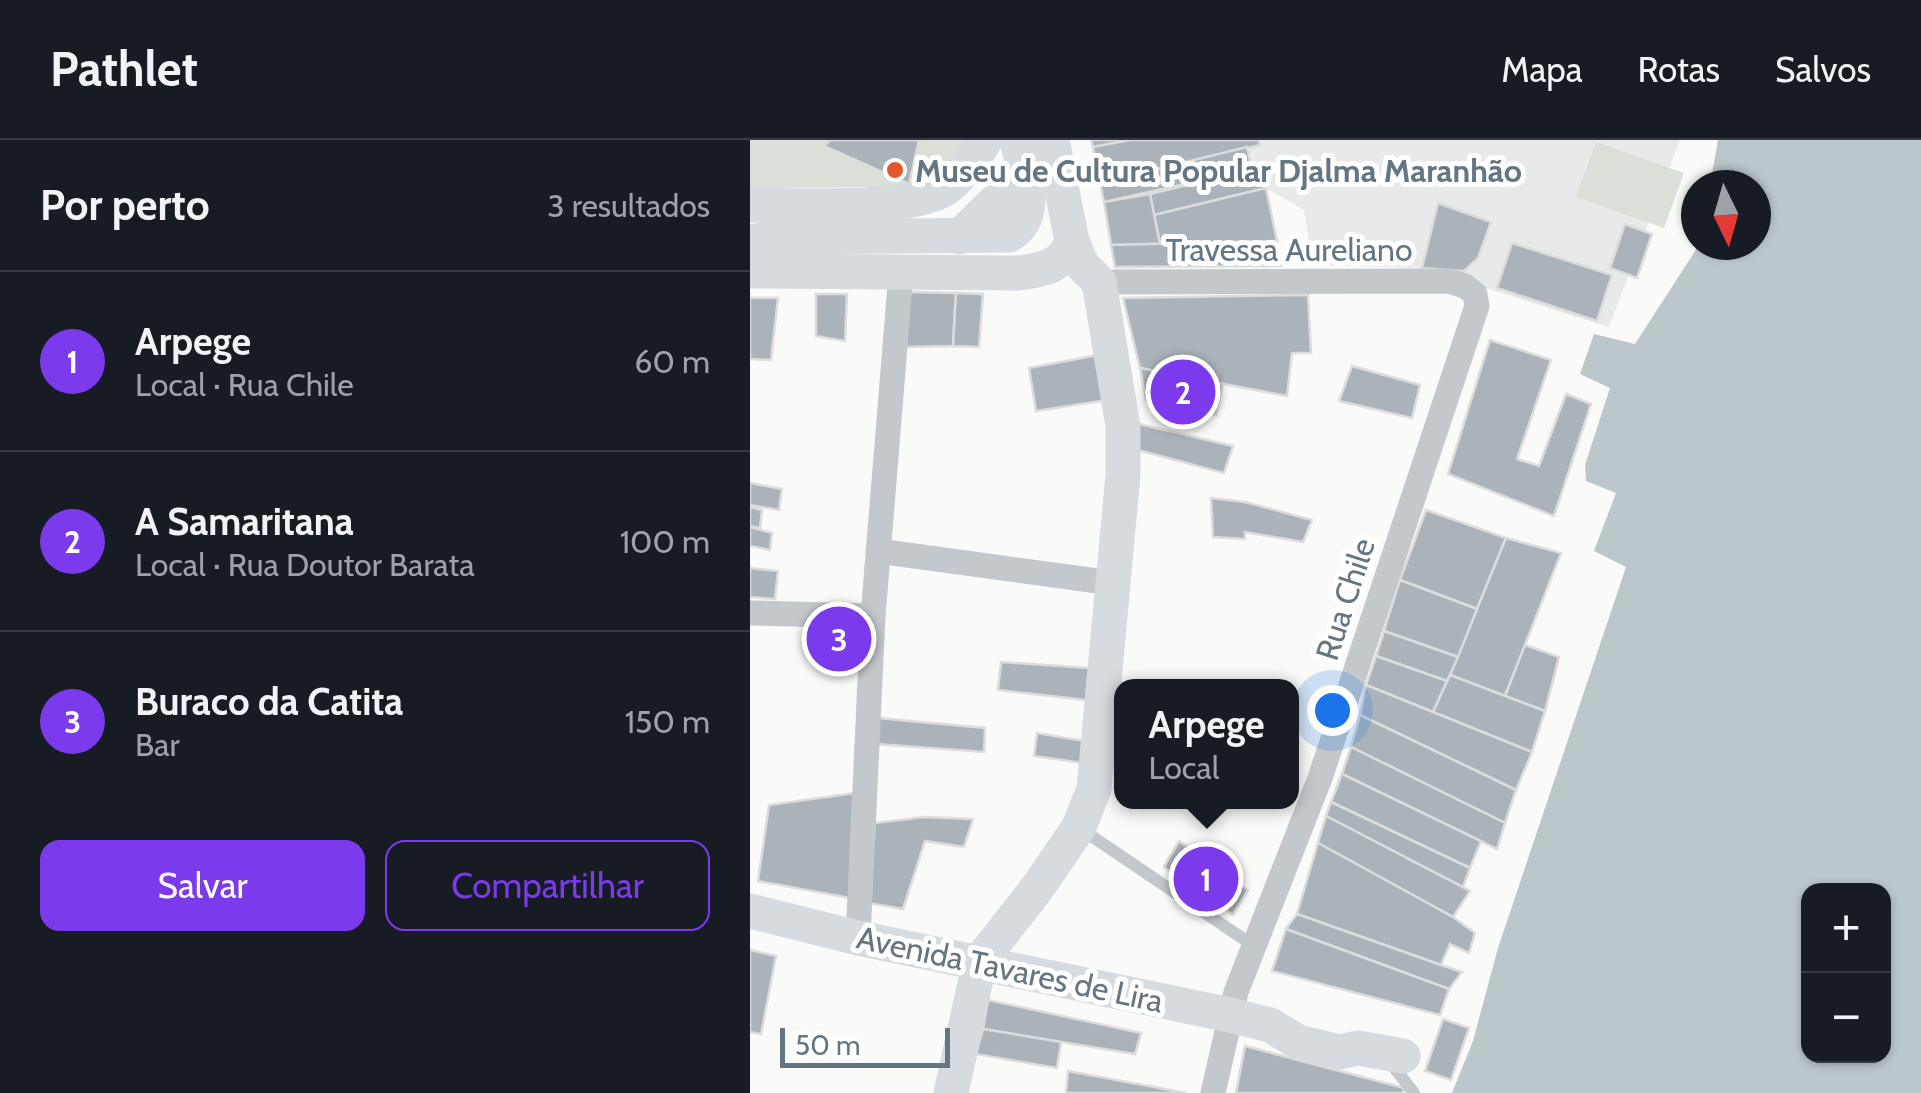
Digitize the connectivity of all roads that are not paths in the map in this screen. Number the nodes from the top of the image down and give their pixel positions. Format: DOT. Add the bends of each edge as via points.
graph roads {
  1 [pos="985,140"];
  2 [pos="1052,140"];
  3 [pos="1020,157"];
  4 [pos="750,206"];
  5 [pos="1072,241"];
  6 [pos="750,242"];
  7 [pos="750,271"];
  8 [pos="901,273"];
  9 [pos="1099,282"];
  10 [pos="1475,294"];
  11 [pos="878,551"];
  12 [pos="1112,582"];
  13 [pos="750,613"];
  14 [pos="873,616"];
  15 [pos="1080,828"];
  16 [pos="750,911"];
  17 [pos="858,938"];
  18 [pos="1254,946"];
  19 [pos="980,962"];
  20 [pos="1230,1014"];
  21 [pos="1381,1052"];
  22 [pos="951,1093"];
  23 [pos="1213,1093"];
  24 [pos="1414,1093"];
  1 -- 4 [label="street" via="957,180 929,196"];
  2 -- 5 [label="street"];
  3 -- 6 [label="street" via="1028,215 1002,237"];
  5 -- 8 [label="street" via="1056,265 1038,270"];
  5 -- 9 [label="street"];
  7 -- 8 [label="street"];
  8 -- 11 [label="street"];
  9 -- 10 [label="street, Travessa Aureliano" via="1450,281"];
  9 -- 12 [label="street" via="1123,426"];
  10 -- 18 [label="street, Rua Chile" via="1477,306 1320,778"];
  11 -- 12 [label="street"];
  11 -- 14 [label="street"];
  12 -- 15 [label="street" via="1098,767"];
  13 -- 14 [label="street"];
  14 -- 17 [label="street"];
  15 -- 18 [label="lane"];
  15 -- 19 [label="street"];
  16 -- 17 [label="street, Avenida Tavares de Lira"];
  17 -- 19 [label="street, Avenida Tavares de Lira"];
  18 -- 20 [label="street, Rua Chile"];
  19 -- 20 [label="street, Avenida Tavares de Lira"];
  19 -- 22 [label="street"];
  20 -- 21 [label="street, Avenida Tavares de Lira" via="1270,1025 1303,1020 1347,1032"];
  20 -- 23 [label="street, Rua Chile"];
  21 -- 24 [label="lane"];
}
